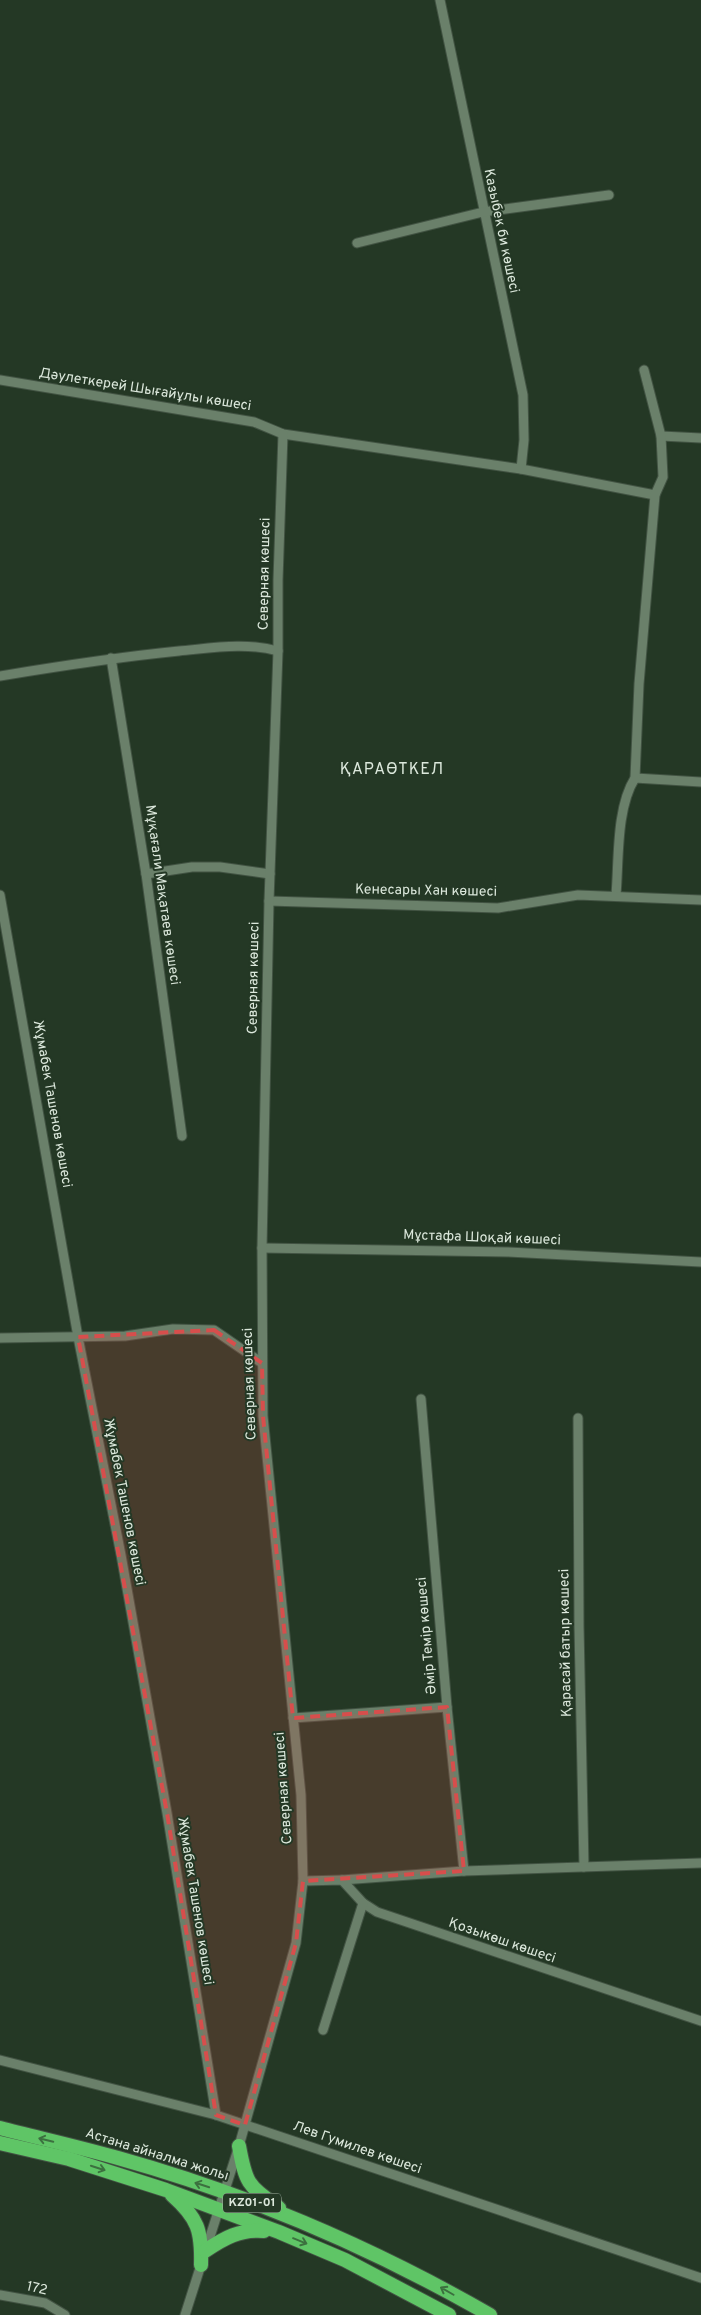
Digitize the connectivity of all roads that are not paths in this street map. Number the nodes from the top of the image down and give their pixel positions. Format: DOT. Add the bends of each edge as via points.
graph roads {
  1 [pos="440,0"];
  2 [pos="610,195"];
  3 [pos="483,212"];
  4 [pos="356,243"];
  5 [pos="644,370"];
  6 [pos="0,380"];
  7 [pos="283,434"];
  8 [pos="661,436"];
  9 [pos="701,438"];
  10 [pos="521,469"];
  11 [pos="655,495"];
  12 [pos="278,651"];
  13 [pos="112,658"];
  14 [pos="0,676"];
  15 [pos="635,778"];
  16 [pos="701,782"];
  17 [pos="146,874"];
  18 [pos="270,874"];
  19 [pos="0,894"];
  20 [pos="616,895"];
  21 [pos="701,900"];
  22 [pos="269,901"];
  23 [pos="182,1136"];
  24 [pos="262,1248"];
  25 [pos="701,1262"];
  26 [pos="78,1337"];
  27 [pos="0,1338"];
  28 [pos="262,1363"];
  29 [pos="421,1398"];
  30 [pos="578,1418"];
  31 [pos="447,1707"];
  32 [pos="292,1718"];
  33 [pos="701,1862"];
  34 [pos="584,1868"];
  35 [pos="464,1871"];
  36 [pos="342,1880"];
  37 [pos="303,1881"];
  38 [pos="363,1903"];
  39 [pos="701,2021"];
  40 [pos="324,2030"];
  41 [pos="0,2060"];
  42 [pos="216,2115"];
  43 [pos="245,2125"];
  44 [pos="0,2128"];
  45 [pos="0,2143"];
  46 [pos="239,2146"];
  47 [pos="166,2190"];
  48 [pos="224,2193"];
  49 [pos="218,2210"];
  50 [pos="294,2219"];
  51 [pos="279,2232"];
  52 [pos="203,2258"];
  53 [pos="701,2278"];
  54 [pos="0,2296"];
  55 [pos="65,2315"];
  56 [pos="185,2315"];
  57 [pos="449,2315"];
  58 [pos="490,2315"];
  1 -- 3 [label="street, Казыбек би көшесі"];
  2 -- 3 [label="street"];
  3 -- 4 [label="street"];
  3 -- 10 [label="street, Казыбек би көшесі" via="523,395"];
  5 -- 8 [label="street"];
  6 -- 7 [label="street, Дәулеткерей Шығайұлы көшесі" via="254,422"];
  7 -- 10 [label="street, Дәулеткерей Шығайұлы көшесі"];
  7 -- 12 [label="street, Северная көшесі"];
  8 -- 9 [label="street"];
  8 -- 11 [label="street" via="663,477"];
  10 -- 11 [label="street, Дәулеткерей Шығайұлы көшесі"];
  11 -- 15 [label="street" via="639,684"];
  12 -- 13 [label="street" via="260,646 224,647"];
  12 -- 18 [label="street, Северная көшесі"];
  13 -- 14 [label="street"];
  13 -- 17 [label="street, Мұқағали Мақатаев көшесі"];
  15 -- 16 [label="street"];
  15 -- 20 [label="street" via="624,807"];
  17 -- 18 [label="street" via="210,867"];
  17 -- 23 [label="street, Мұқағали Мақатаев көшесі"];
  18 -- 22 [label="street, Северная көшесі"];
  19 -- 26 [label="street, Жұмабек Ташенов көшесі"];
  20 -- 21 [label="street, Кенесары Хан көшесі"];
  20 -- 22 [label="street, Кенесары Хан көшесі" via="578,895 498,908"];
  22 -- 24 [label="street, Северная көшесі"];
  24 -- 25 [label="street, Мұстафа Шоқай көшесі" via="508,1252"];
  24 -- 28 [label="street, Северная көшесі"];
  26 -- 27 [label="street"];
  26 -- 28 [label="street" via="125,1336 173,1329 214,1330"];
  26 -- 42 [label="street, Жұмабек Ташенов көшесі" via="164,1794"];
  28 -- 32 [label="street, Северная көшесі" via="263,1416"];
  29 -- 31 [label="street, Әмір Темір көшесі"];
  30 -- 34 [label="street, Қарасай батыр көшесі"];
  31 -- 32 [label="street"];
  31 -- 35 [label="street, Әмір Темір көшесі"];
  32 -- 37 [label="street, Северная көшесі" via="301,1795"];
  33 -- 34 [label="street"];
  34 -- 35 [label="street"];
  35 -- 36 [label="street"];
  36 -- 37 [label="street"];
  36 -- 38 [label="street, Қозыкөш көшесі"];
  37 -- 43 [label="street, Северная көшесі" via="296,1943"];
  38 -- 39 [label="street, Қозыкөш көшесі" via="377,1912 462,1942"];
  38 -- 40 [label="street"];
  41 -- 42 [label="street, Лев Гумилев көшесі"];
  42 -- 43 [label="street, Лев Гумилев көшесі"];
  43 -- 46 [label="street, Северная көшесі"];
  43 -- 53 [label="street, Лев Гумилев көшесі"];
  48 -- 44 [label="highway, Астана айналма жолы / KZ01-01, one-way" via="118,2158"];
  45 -- 47 [label="highway, KZ01-01, one-way" via="69,2159"];
  46 -- 48 [label="street, Северная көшесі"];
  46 -- 50 [label="highway" via="246,2180 252,2188"];
  47 -- 49 [label="highway, KZ01-01"];
  47 -- 52 [label="highway" via="196,2222"];
  48 -- 49 [label="street, Северная көшесі"];
  48 -- 50 [label="highway, Астана айналма жолы / KZ01-01"];
  49 -- 51 [label="highway, KZ01-01"];
  49 -- 52 [label="street, Северная көшесі"];
  58 -- 50 [label="highway, Астана айналма жолы / KZ01-01, one-way" via="432,2282"];
  51 -- 52 [label="highway" via="238,2232"];
  51 -- 57 [label="highway, KZ01-01, one-way" via="345,2260"];
  52 -- 56 [label="street, Северная көшесі"];
  54 -- 55 [label="street, 172" via="45,2303"];
}
